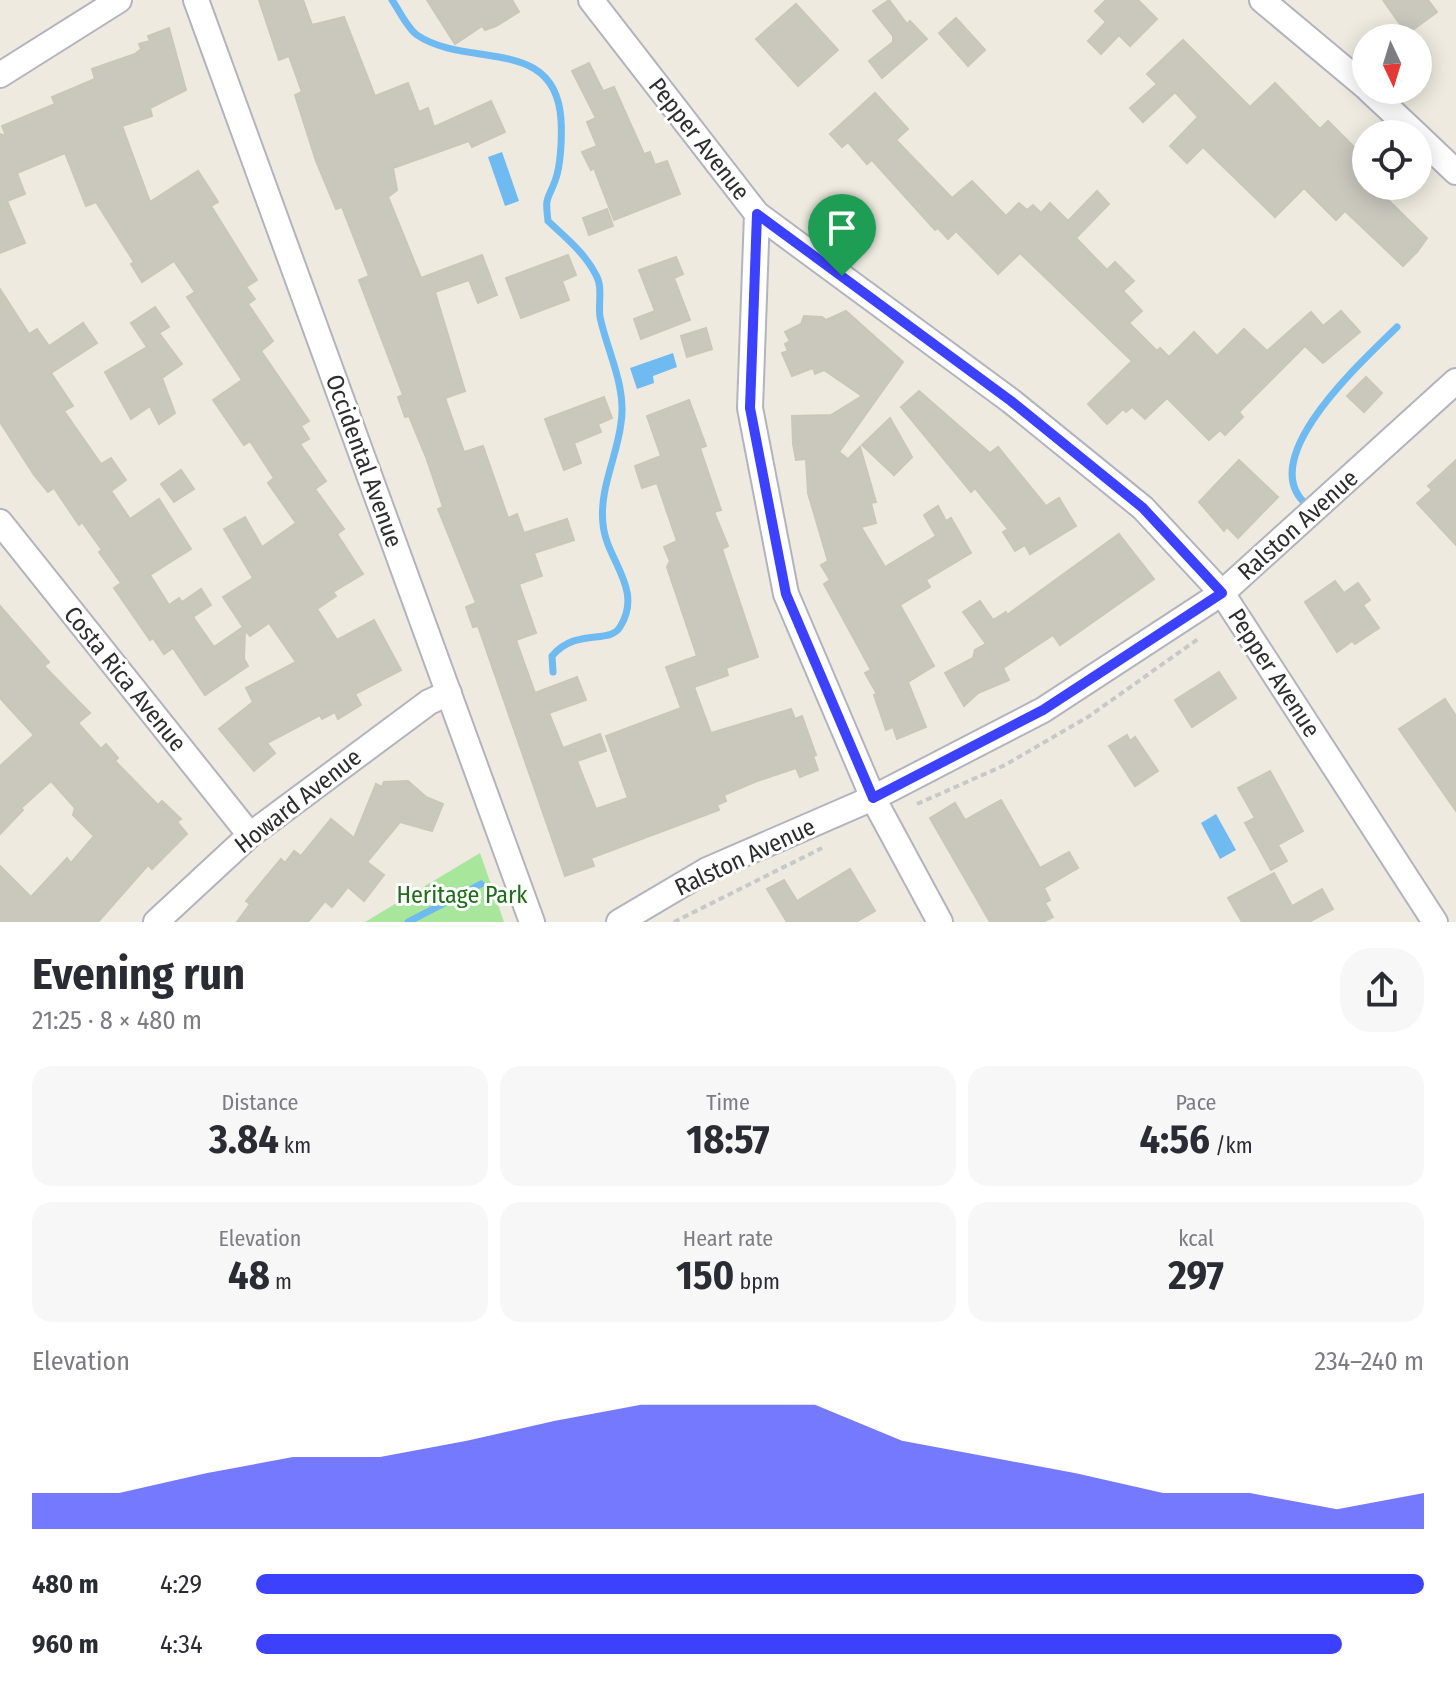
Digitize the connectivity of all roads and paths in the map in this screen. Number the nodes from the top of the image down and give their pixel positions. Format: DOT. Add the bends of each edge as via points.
graph roads {
  1 [pos="119,0"];
  2 [pos="196,0"];
  3 [pos="591,0"];
  4 [pos="1262,0"];
  5 [pos="0,75"];
  6 [pos="1352,75"];
  7 [pos="1385,104"];
  8 [pos="1401,120"];
  9 [pos="1432,149"];
  10 [pos="1456,172"];
  11 [pos="757,214"];
  12 [pos="1456,381"];
  13 [pos="0,522"];
  14 [pos="1222,593"];
  15 [pos="449,693"];
  16 [pos="873,798"];
  17 [pos="250,835"];
  18 [pos="156,922"];
  19 [pos="532,922"];
  20 [pos="619,922"];
  21 [pos="940,922"];
  22 [pos="1435,922"];
  1 -- 5 [label="street"];
  2 -- 15 [label="street, Occidental Avenue"];
  3 -- 11 [label="street, Pepper Avenue"];
  4 -- 6 [label="street"];
  7 -- 8 [label="street"];
  9 -- 10 [label="street"];
  11 -- 14 [label="street, Pepper Avenue" via="1011,401 1131,498"];
  11 -- 16 [label="street" via="750,408 786,594"];
  12 -- 14 [label="street, Ralston Avenue"];
  13 -- 17 [label="street, Costa Rica Avenue"];
  14 -- 16 [label="street, Ralston Avenue" via="1043,710"];
  14 -- 22 [label="street, Pepper Avenue"];
  15 -- 17 [label="street, Howard Avenue" via="429,702"];
  15 -- 19 [label="street, Occidental Avenue"];
  16 -- 20 [label="street, Ralston Avenue" via="707,870"];
  16 -- 21 [label="street"];
  17 -- 18 [label="street, Howard Avenue"];
}
